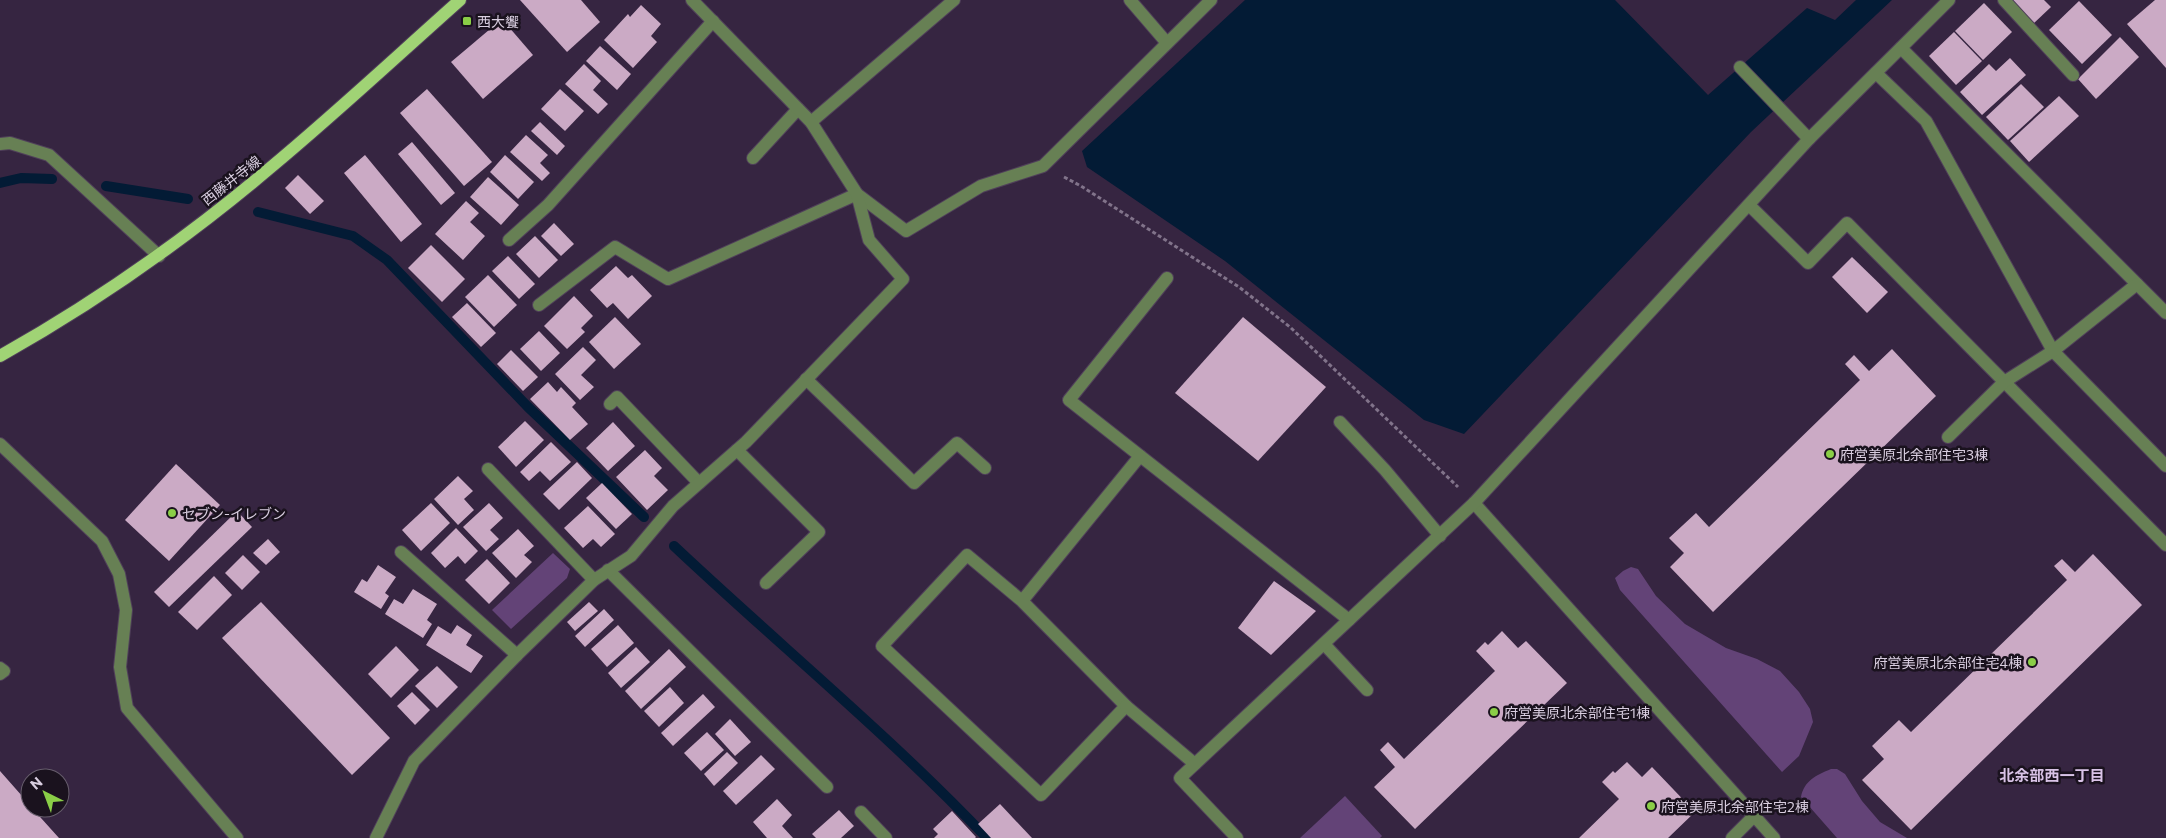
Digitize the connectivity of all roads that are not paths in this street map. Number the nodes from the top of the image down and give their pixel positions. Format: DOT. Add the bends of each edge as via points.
graph roads {
  1 [pos="460,0"];
  2 [pos="954,0"];
  3 [pos="1130,0"];
  4 [pos="1211,0"];
  5 [pos="1949,0"];
  6 [pos="2004,0"];
  7 [pos="700,3"];
  8 [pos="713,21"];
  9 [pos="1167,43"];
  10 [pos="1901,48"];
  11 [pos="1740,67"];
  12 [pos="1876,73"];
  13 [pos="2073,75"];
  14 [pos="798,109"];
  15 [pos="811,122"];
  16 [pos="1809,139"];
  17 [pos="0,144"];
  18 [pos="753,158"];
  19 [pos="857,194"];
  20 [pos="1749,205"];
  21 [pos="509,240"];
  22 [pos="159,256"];
  23 [pos="1166,278"];
  24 [pos="2137,284"];
  25 [pos="539,304"];
  26 [pos="2166,313"];
  27 [pos="2052,351"];
  28 [pos="0,356"];
  29 [pos="806,378"];
  30 [pos="2004,382"];
  31 [pos="610,404"];
  32 [pos="1340,422"];
  33 [pos="1948,437"];
  34 [pos="0,444"];
  35 [pos="737,450"];
  36 [pos="1140,456"];
  37 [pos="2166,466"];
  38 [pos="985,468"];
  39 [pos="488,469"];
  40 [pos="699,484"];
  41 [pos="1474,503"];
  42 [pos="1440,536"];
  43 [pos="2166,544"];
  44 [pos="401,552"];
  45 [pos="608,570"];
  46 [pos="594,580"];
  47 [pos="766,583"];
  48 [pos="1022,601"];
  49 [pos="1349,620"];
  50 [pos="1324,644"];
  51 [pos="517,655"];
  52 [pos="0,668"];
  53 [pos="0,674"];
  54 [pos="1367,690"];
  55 [pos="1126,706"];
  56 [pos="1195,764"];
  57 [pos="827,787"];
  58 [pos="861,812"];
  59 [pos="1754,816"];
  60 [pos="237,838"];
  61 [pos="376,838"];
  62 [pos="886,838"];
  63 [pos="1238,838"];
  64 [pos="1732,838"];
  65 [pos="1774,838"];
  1 -- 22 [label="main road, 西藤井寺線" via="270,168"];
  2 -- 15 [label="street"];
  3 -- 9 [label="street"];
  4 -- 9 [label="street"];
  5 -- 10 [label="street"];
  6 -- 13 [label="street"];
  7 -- 8 [label="street"];
  8 -- 14 [label="street"];
  8 -- 21 [label="street" via="548,205"];
  9 -- 19 [label="street" via="1043,166 981,186 906,231"];
  10 -- 12 [label="street"];
  10 -- 24 [label="street"];
  11 -- 16 [label="street"];
  12 -- 16 [label="street"];
  12 -- 27 [label="street" via="1926,121"];
  14 -- 15 [label="street"];
  14 -- 18 [label="street"];
  15 -- 19 [label="street"];
  16 -- 20 [label="street"];
  17 -- 22 [label="street" via="10,143 49,155"];
  19 -- 25 [label="street" via="668,279 615,247"];
  19 -- 29 [label="street" via="869,240 903,279"];
  20 -- 30 [label="street" via="1808,263 1847,223"];
  20 -- 41 [label="street"];
  22 -- 28 [label="main road, 西藤井寺線" via="60,322"];
  23 -- 36 [label="street" via="1069,400"];
  24 -- 26 [label="street"];
  24 -- 27 [label="street"];
  27 -- 30 [label="street"];
  27 -- 37 [label="street"];
  29 -- 35 [label="street"];
  29 -- 38 [label="street" via="914,483 957,443"];
  30 -- 33 [label="street"];
  30 -- 43 [label="street"];
  31 -- 40 [label="street" via="617,397"];
  32 -- 42 [label="street"];
  34 -- 60 [label="street" via="102,541 119,574 126,610 120,667 128,708"];
  35 -- 40 [label="street"];
  35 -- 47 [label="street" via="819,532"];
  36 -- 48 [label="street"];
  36 -- 49 [label="street"];
  39 -- 46 [label="street"];
  40 -- 45 [label="street" via="673,506 631,556"];
  41 -- 42 [label="street"];
  41 -- 59 [label="street"];
  42 -- 49 [label="street"];
  44 -- 51 [label="street"];
  45 -- 46 [label="street"];
  45 -- 57 [label="street"];
  46 -- 51 [label="street"];
  48 -- 55 [label="street"];
  48 -- 55 [label="street" via="967,556 882,646 1040,795"];
  49 -- 50 [label="street"];
  50 -- 54 [label="street"];
  50 -- 56 [label="street"];
  51 -- 61 [label="street" via="414,761"];
  52 -- 53 [label="street" via="4,671"];
  55 -- 56 [label="street"];
  56 -- 63 [label="street" via="1180,778"];
  58 -- 62 [label="street"];
  59 -- 64 [label="street"];
  59 -- 65 [label="street"];
}
